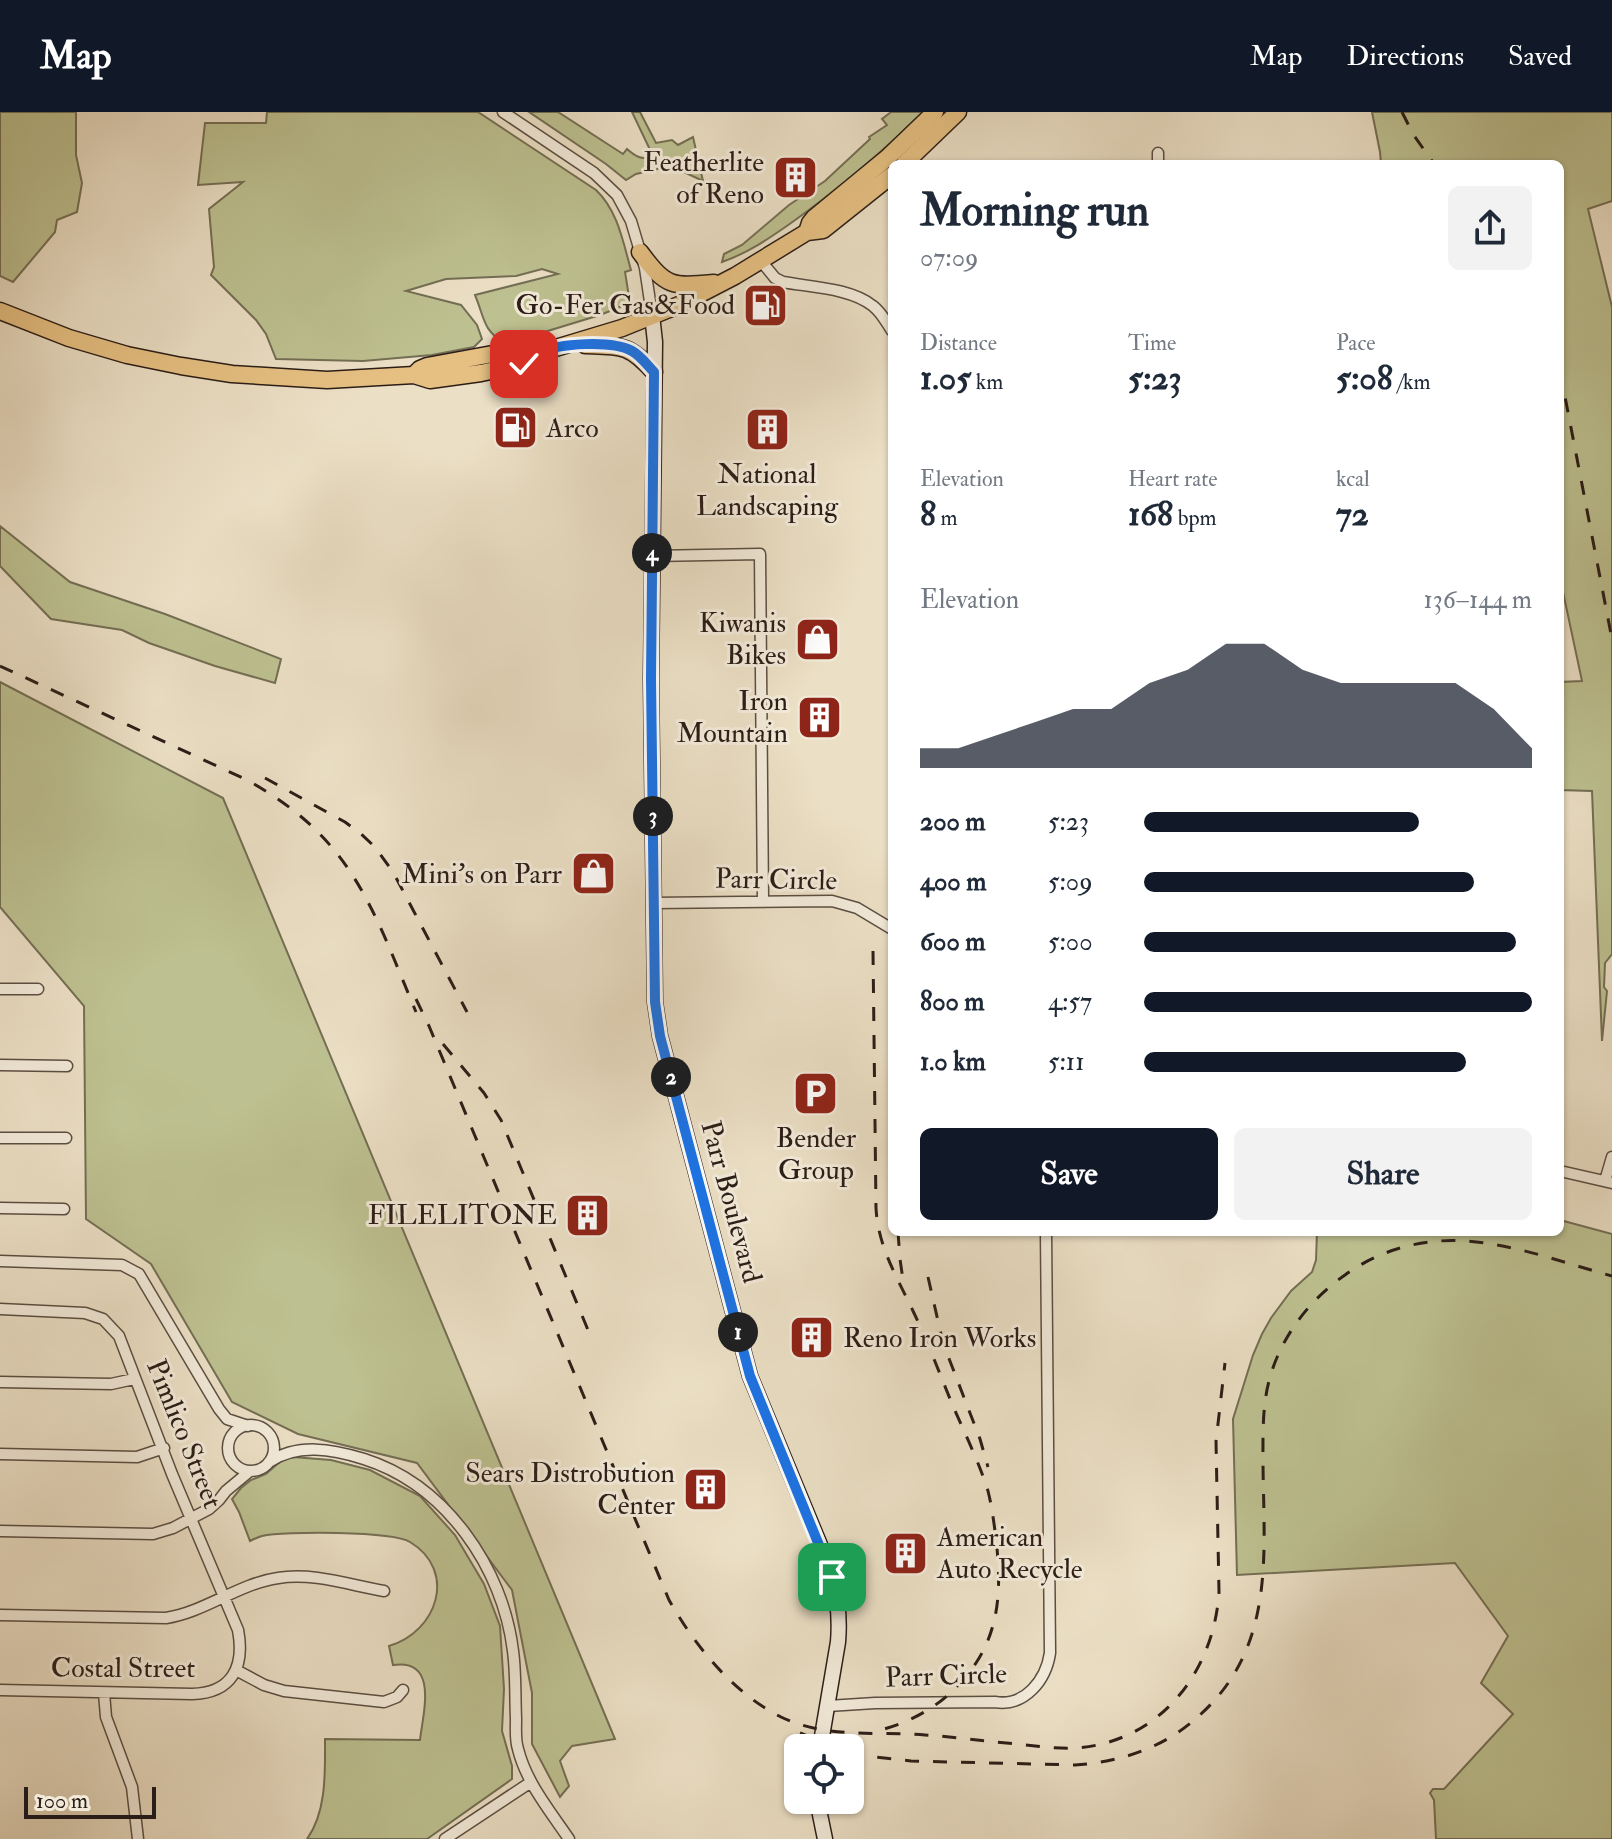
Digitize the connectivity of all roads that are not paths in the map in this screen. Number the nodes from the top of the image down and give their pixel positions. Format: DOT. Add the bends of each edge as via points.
graph roads {
  1 [pos="503,112"];
  2 [pos="935,112"];
  3 [pos="958,112"];
  4 [pos="908,160"];
  5 [pos="888,178"];
  6 [pos="807,232"];
  7 [pos="640,252"];
  8 [pos="761,261"];
  9 [pos="723,282"];
  10 [pos="0,311"];
  11 [pos="652,315"];
  12 [pos="888,325"];
  13 [pos="572,344"];
  14 [pos="654,372"];
  15 [pos="652,556"];
  16 [pos="763,902"];
  17 [pos="654,903"];
  18 [pos="888,927"];
  19 [pos="0,989"];
  20 [pos="38,989"];
  21 [pos="0,1065"];
  22 [pos="67,1066"];
  23 [pos="0,1138"];
  24 [pos="66,1138"];
  25 [pos="1612,1157"];
  26 [pos="1564,1172"];
  27 [pos="1609,1182"];
  28 [pos="0,1208"];
  29 [pos="64,1209"];
  30 [pos="1046,1236"];
  31 [pos="0,1261"];
  32 [pos="0,1309"];
  33 [pos="134,1379"];
  34 [pos="0,1382"];
  35 [pos="227,1419"];
  36 [pos="248,1426"];
  37 [pos="270,1436"];
  38 [pos="230,1439"];
  39 [pos="164,1448"];
  40 [pos="301,1449"];
  41 [pos="0,1454"];
  42 [pos="231,1460"];
  43 [pos="269,1462"];
  44 [pos="250,1471"];
  45 [pos="226,1491"];
  46 [pos="193,1519"];
  47 [pos="0,1531"];
  48 [pos="384,1591"];
  49 [pos="224,1596"];
  50 [pos="0,1615"];
  51 [pos="236,1670"];
  52 [pos="0,1690"];
  53 [pos="403,1690"];
  54 [pos="104,1693"];
  55 [pos="828,1706"];
  56 [pos="823,1734"];
  57 [pos="531,1782"];
  58 [pos="820,1814"];
  59 [pos="138,1839"];
  60 [pos="445,1839"];
  61 [pos="569,1839"];
  62 [pos="825,1839"];
  1 -- 7 [label="street" via="604,181 625,208"];
  2 -- 6 [label="main road" via="814,218"];
  3 -- 4 [label="main road"];
  5 -- 6 [label="main road" via="823,230"];
  6 -- 8 [label="main road"];
  7 -- 9 [label="main road" via="670,283"];
  7 -- 11 [label="street"];
  8 -- 9 [label="main road"];
  8 -- 12 [label="street" via="783,282 866,301"];
  9 -- 11 [label="main road"];
  10 -- 13 [label="main road" via="96,346 254,377 414,375 427,366"];
  11 -- 13 [label="main road"];
  11 -- 14 [label="main road, Parr Boulevard"];
  13 -- 14 [label="main road" via="625,348"];
  14 -- 15 [label="main road, Parr Boulevard"];
  15 -- 16 [label="street" via="760,554"];
  15 -- 17 [label="main road, Parr Boulevard"];
  16 -- 17 [label="street, Parr Circle"];
  16 -- 18 [label="street, Parr Circle" via="845,903"];
  17 -- 55 [label="main road, Parr Boulevard" via="660,1036 739,1336 758,1400 836,1592 840,1626"];
  19 -- 20 [label="street"];
  21 -- 22 [label="street"];
  23 -- 24 [label="street"];
  25 -- 27 [label="street"];
  26 -- 27 [label="street"];
  28 -- 29 [label="street"];
  30 -- 55 [label="street, Parr Circle" via="1050,1653 1045,1673 1033,1690 1004,1703"];
  31 -- 35 [label="street" via="122,1265 139,1274"];
  32 -- 33 [label="street, Pimlico Street" via="85,1313 103,1319 119,1336"];
  33 -- 34 [label="street" via="111,1384"];
  33 -- 39 [label="street, Pimlico Street"];
  35 -- 36 [label="street"];
  35 -- 38 [label="street"];
  36 -- 37 [label="street"];
  36 -- 38 [label="street"];
  37 -- 40 [label="street"];
  37 -- 43 [label="street" via="274,1447"];
  38 -- 42 [label="street"];
  39 -- 41 [label="street" via="137,1457"];
  39 -- 46 [label="street, Pimlico Street"];
  40 -- 43 [label="street"];
  40 -- 57 [label="street" via="353,1456 394,1472 433,1498 472,1543 498,1591 507,1623 517,1746"];
  42 -- 44 [label="street"];
  42 -- 45 [label="street"];
  43 -- 44 [label="street"];
  44 -- 45 [label="street"];
  45 -- 46 [label="street"];
  46 -- 47 [label="street" via="153,1534"];
  46 -- 49 [label="street, Pimlico Street"];
  48 -- 49 [label="street" via="290,1577"];
  49 -- 50 [label="street" via="166,1618"];
  49 -- 51 [label="street, Pimlico Street" via="241,1646"];
  51 -- 53 [label="street" via="272,1688 302,1694 384,1702"];
  51 -- 54 [label="street, Costal Street" via="219,1689 200,1694"];
  52 -- 54 [label="street, Costal Street"];
  54 -- 59 [label="street" via="106,1717 132,1787"];
  55 -- 56 [label="main road, Parr Boulevard"];
  57 -- 60 [label="street"];
  57 -- 61 [label="street"];
  58 -- 62 [label="main road"];
}
